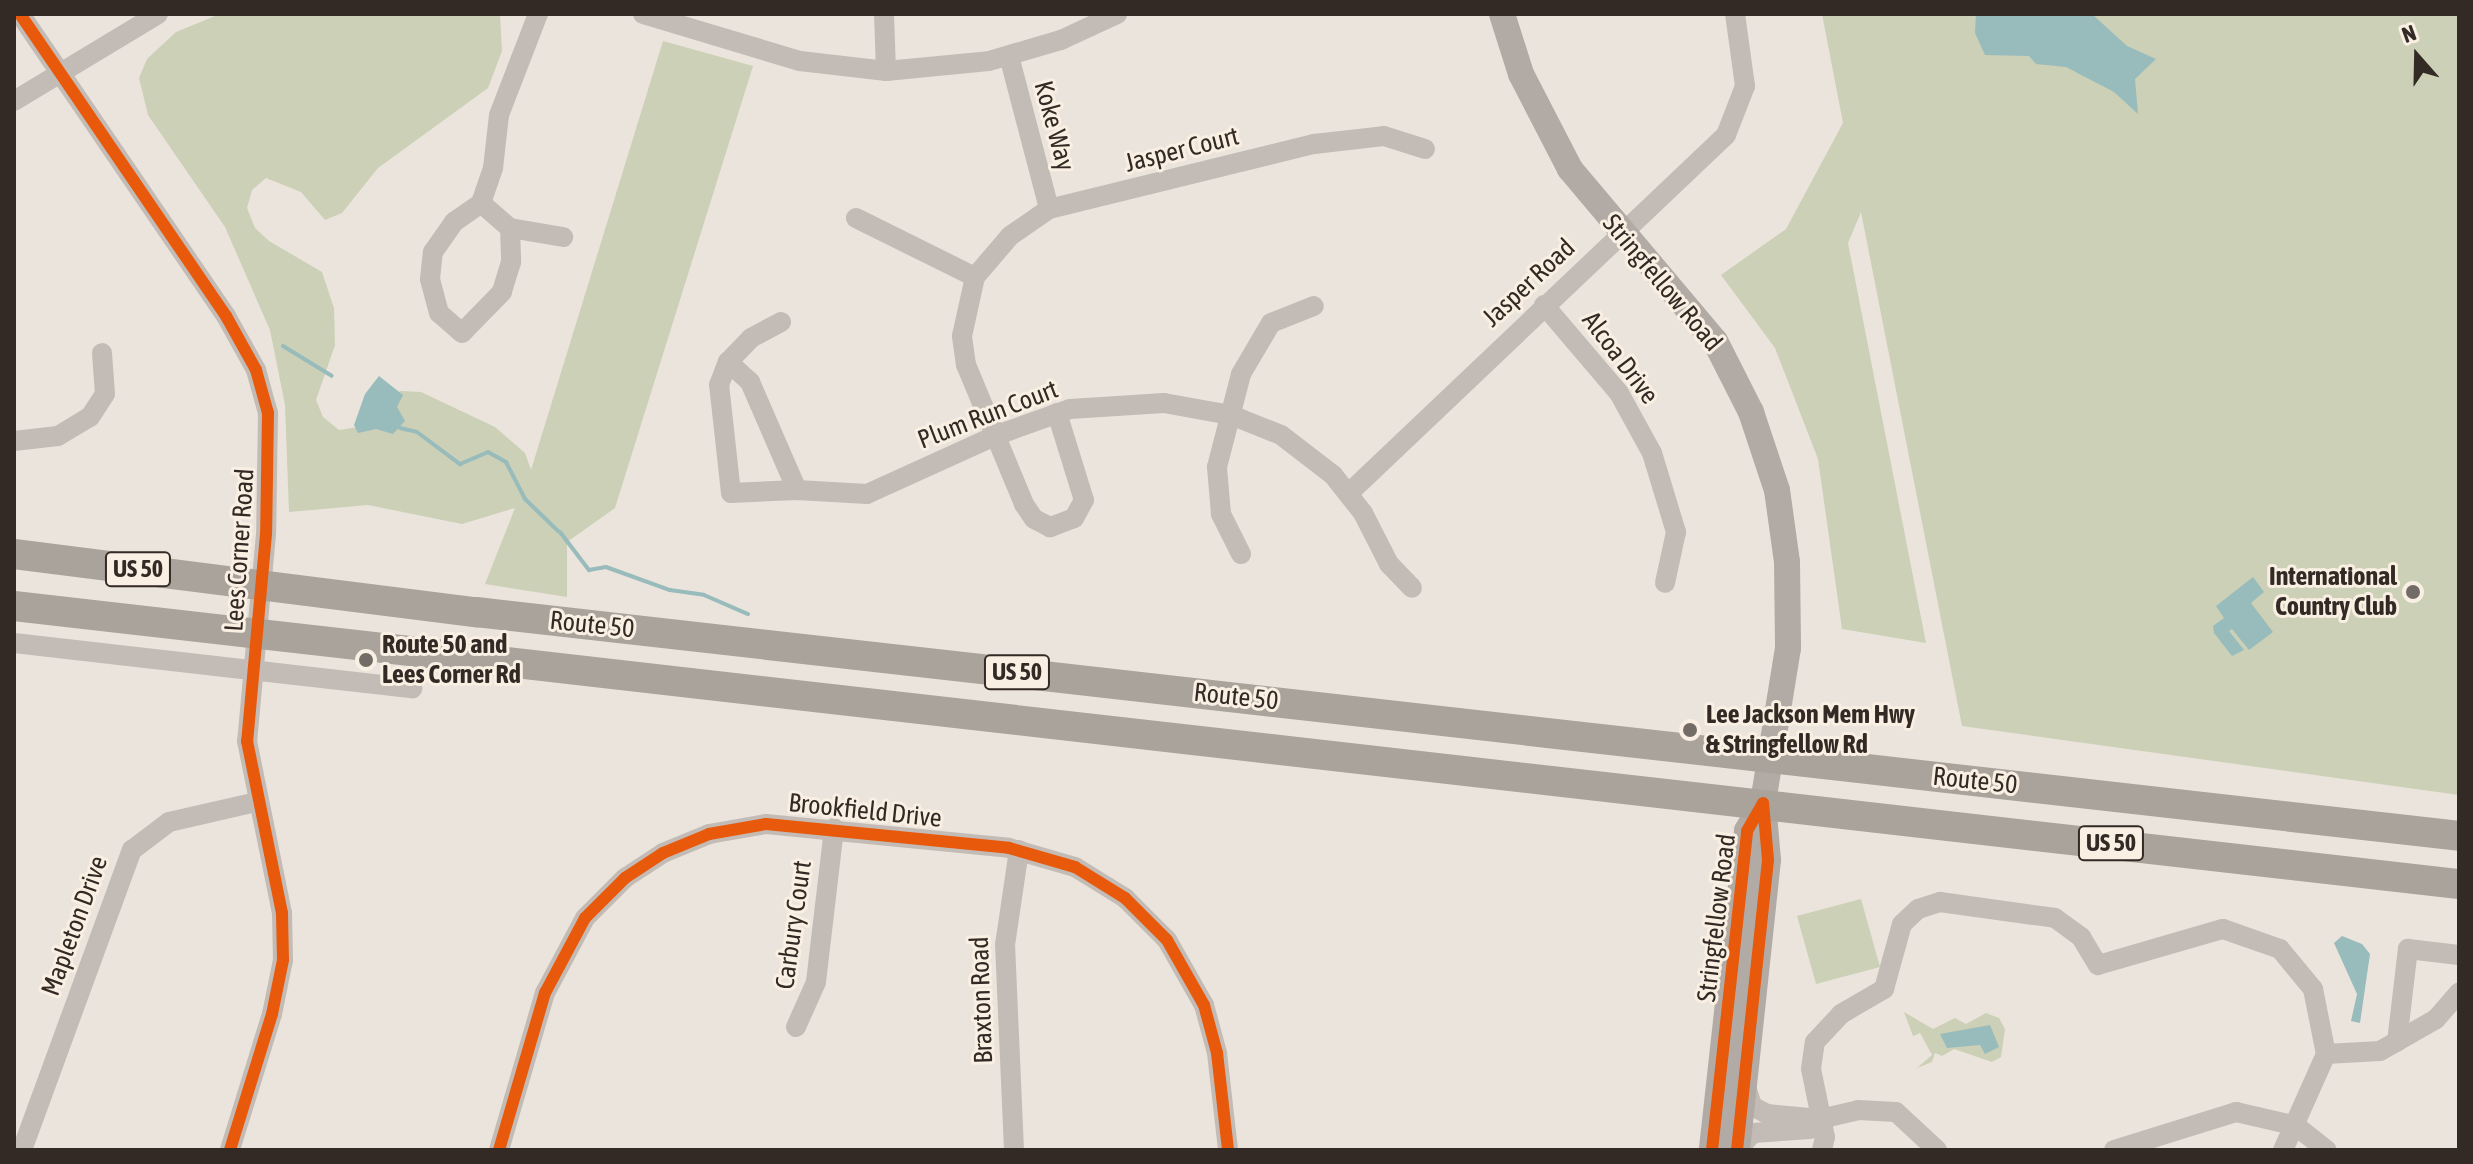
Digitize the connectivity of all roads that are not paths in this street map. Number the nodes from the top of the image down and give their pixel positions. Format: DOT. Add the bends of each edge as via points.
graph roads {
  1 [pos="20,14"];
  2 [pos="158,14"];
  3 [pos="538,14"];
  4 [pos="643,14"];
  5 [pos="884,14"];
  6 [pos="1117,14"];
  7 [pos="1502,14"];
  8 [pos="1735,14"];
  9 [pos="1009,56"];
  10 [pos="886,71"];
  11 [pos="60,73"];
  12 [pos="14,101"];
  13 [pos="1425,149"];
  14 [pos="481,203"];
  15 [pos="1049,209"];
  16 [pos="856,218"];
  17 [pos="510,228"];
  18 [pos="1623,231"];
  19 [pos="563,237"];
  20 [pos="975,277"];
  21 [pos="1544,305"];
  22 [pos="1314,306"];
  23 [pos="781,322"];
  24 [pos="102,353"];
  25 [pos="728,362"];
  26 [pos="1057,413"];
  27 [pos="1231,415"];
  28 [pos="997,435"];
  29 [pos="14,441"];
  30 [pos="797,490"];
  31 [pos="1349,493"];
  32 [pos="14,554"];
  33 [pos="1241,554"];
  34 [pos="1665,583"];
  35 [pos="262,585"];
  36 [pos="1412,588"];
  37 [pos="14,606"];
  38 [pos="256,636"];
  39 [pos="14,643"];
  40 [pos="253,670"];
  41 [pos="412,688"];
  42 [pos="1773,756"];
  43 [pos="256,802"];
  44 [pos="1763,803"];
  45 [pos="834,828"];
  46 [pos="2459,836"];
  47 [pos="1019,850"];
  48 [pos="2459,884"];
  49 [pos="2459,955"];
  50 [pos="2459,993"];
  51 [pos="796,1027"];
  52 [pos="2397,1042"];
  53 [pos="2326,1054"];
  54 [pos="1745,1076"];
  55 [pos="1820,1119"];
  56 [pos="2296,1126"];
  57 [pos="22,1150"];
  58 [pos="230,1150"];
  59 [pos="499,1150"];
  60 [pos="1014,1150"];
  61 [pos="1228,1150"];
  62 [pos="1712,1150"];
  63 [pos="1737,1150"];
  64 [pos="1822,1150"];
  65 [pos="1937,1150"];
  66 [pos="2114,1150"];
  67 [pos="2283,1150"];
  68 [pos="2327,1150"];
  1 -- 11 [label="street, Lees Corner Road"];
  2 -- 11 [label="street"];
  3 -- 14 [label="street" via="499,115 493,168"];
  4 -- 10 [label="street" via="800,61"];
  5 -- 10 [label="street"];
  6 -- 9 [label="street"];
  7 -- 18 [label="main road, Stringfellow Road" via="1521,74 1556,147 1594,202"];
  8 -- 18 [label="street, Jasper Road" via="1745,71 1737,116 1716,146"];
  9 -- 10 [label="street" via="950,68"];
  9 -- 15 [label="street, Koke Way"];
  11 -- 12 [label="street"];
  11 -- 35 [label="street, Lees Corner Road" via="200,275 256,370 268,413"];
  13 -- 15 [label="street, Jasper Court" via="1384,136 1314,144"];
  14 -- 17 [label="street"];
  14 -- 17 [label="street" via="454,222 433,252 430,279 439,313 462,333 502,292 511,262"];
  15 -- 20 [label="street, Jasper Court" via="1001,244"];
  16 -- 20 [label="street"];
  17 -- 19 [label="street"];
  18 -- 21 [label="street, Jasper Road"];
  18 -- 42 [label="main road, Stringfellow Road" via="1715,341 1751,412 1777,490 1789,601"];
  20 -- 28 [label="street, Jasper Court" via="962,336 966,365"];
  21 -- 31 [label="street, Jasper Road"];
  21 -- 34 [label="street, Alcoa Drive" via="1619,393 1652,453 1676,532"];
  22 -- 27 [label="street" via="1284,314 1261,335 1241,374"];
  23 -- 25 [label="street" via="751,338"];
  24 -- 29 [label="street" via="105,394 90,417 58,436"];
  25 -- 30 [label="street" via="750,382"];
  25 -- 30 [label="street, Plum Run Court" via="719,385 731,493"];
  26 -- 27 [label="street, Plum Run Court" via="1133,402"];
  26 -- 28 [label="street, Plum Run Court"];
  26 -- 28 [label="street, Jasper Court" via="1084,500 1074,518 1050,527 1034,519 1024,504"];
  27 -- 31 [label="street, Plum Run Court" via="1296,444"];
  27 -- 33 [label="street" via="1217,467 1221,514"];
  28 -- 30 [label="street, Plum Run Court" via="867,494"];
  31 -- 36 [label="street, Plum Run Court" via="1389,564"];
  32 -- 35 [label="highway, Route 50 / US 50"];
  35 -- 38 [label="street, Lees Corner Road"];
  35 -- 42 [label="highway, Route 50 / US 50"];
  37 -- 38 [label="highway, Route 50 / US 50"];
  38 -- 40 [label="street, Lees Corner Road"];
  38 -- 44 [label="highway, Route 50 / US 50"];
  39 -- 40 [label="street"];
  40 -- 41 [label="street"];
  40 -- 43 [label="street, Lees Corner Road" via="247,741"];
  42 -- 44 [label="main road, Stringfellow Road"];
  42 -- 46 [label="highway, Route 50 / US 50"];
  43 -- 57 [label="street, Mapleton Drive" via="169,822 132,850"];
  43 -- 58 [label="street, Lees Corner Road" via="282,913 283,960"];
  44 -- 48 [label="highway, Route 50 / US 50"];
  44 -- 54 [label="main road, Stringfellow Road" via="1770,832"];
  44 -- 62 [label="main road, Stringfellow Road" via="1747,831"];
  45 -- 47 [label="street, Brookfield Drive"];
  45 -- 51 [label="street, Carbury Court" via="816,982"];
  45 -- 59 [label="street, Brookfield Drive" via="766,824 709,834 648,862 604,897 556,967"];
  47 -- 60 [label="street, Braxton Road" via="1005,945"];
  47 -- 61 [label="street, Brookfield Drive" via="1057,860 1103,883 1146,916 1182,961 1212,1029"];
  49 -- 52 [label="street" via="2408,949"];
  50 -- 52 [label="street" via="2436,1019"];
  52 -- 53 [label="street" via="2380,1051"];
  53 -- 55 [label="street" via="2320,1006 2301,968 2280,949 2244,933 2223,929 2193,935 2098,965 2081,937 2055,918 1940,902 1918,909 1902,924 1884,989 1830,1023 1815,1042 1811,1069"];
  53 -- 56 [label="street"];
  54 -- 55 [label="street" via="1750,1102 1764,1113"];
  54 -- 63 [label="main road, Stringfellow Road"];
  55 -- 63 [label="street" via="1810,1129 1753,1133"];
  55 -- 64 [label="street"];
  55 -- 65 [label="street" via="1858,1110 1896,1112"];
  56 -- 66 [label="street" via="2236,1112"];
  56 -- 67 [label="street"];
  56 -- 68 [label="street"];
}
